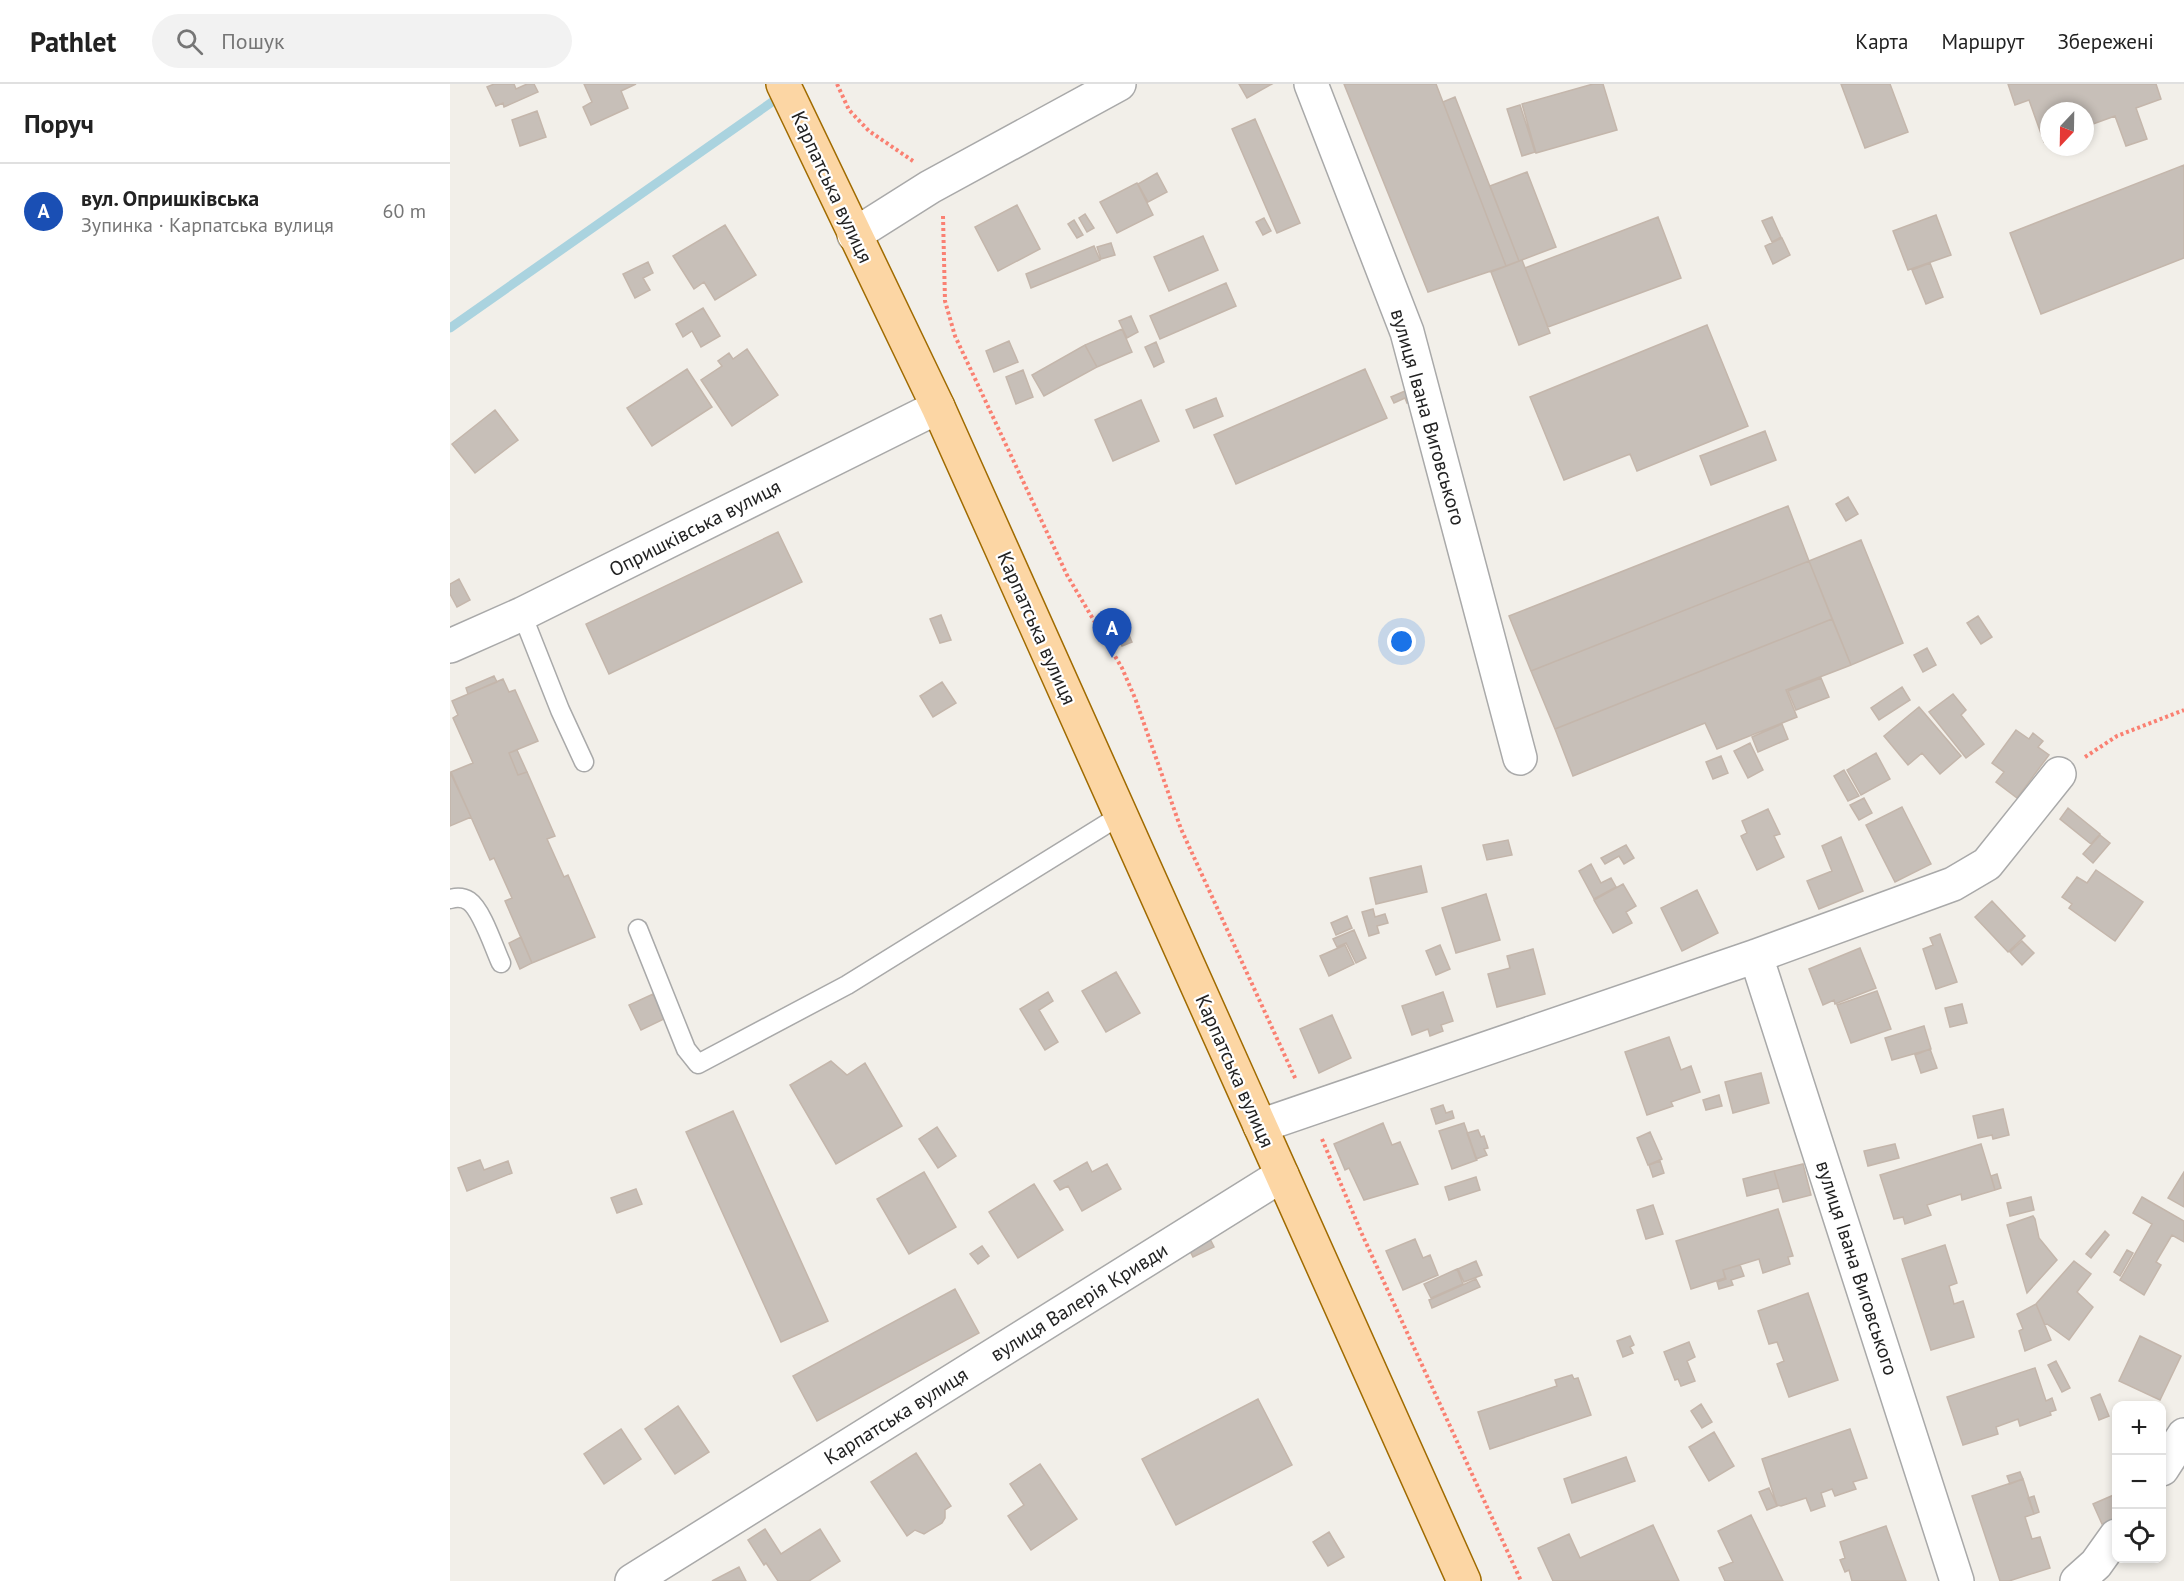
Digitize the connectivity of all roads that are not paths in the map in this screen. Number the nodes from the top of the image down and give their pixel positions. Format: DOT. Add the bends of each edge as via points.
graph roads {
  1 [pos="783,84"];
  2 [pos="1119,84"];
  3 [pos="1311,84"];
  4 [pos="854,235"];
  5 [pos="938,407"];
  6 [pos="522,614"];
  7 [pos="450,646"];
  8 [pos="1520,758"];
  9 [pos="584,762"];
  10 [pos="2059,774"];
  11 [pos="1120,815"];
  12 [pos="450,898"];
  13 [pos="638,929"];
  14 [pos="1756,956"];
  15 [pos="501,963"];
  16 [pos="1260,1126"];
  17 [pos="1281,1175"];
  18 [pos="2184,1435"];
  19 [pos="2166,1463"];
  20 [pos="2112,1542"];
  21 [pos="632,1581"];
  22 [pos="1464,1581"];
  23 [pos="1957,1581"];
  24 [pos="2077,1581"];
  1 -- 4 [label="main road, Карпатська вулиця"];
  2 -- 4 [label="street" via="930,187"];
  3 -- 8 [label="street, вулиця Івана Виговського" via="1407,332"];
  4 -- 5 [label="main road, Карпатська вулиця"];
  5 -- 6 [label="street, Опришківська вулиця"];
  5 -- 11 [label="main road, Карпатська вулиця"];
  6 -- 7 [label="street, Опришківська вулиця"];
  6 -- 9 [label="lane"];
  10 -- 14 [label="street" via="1988,864 1953,884"];
  11 -- 13 [label="lane" via="847,985 698,1064 686,1048"];
  11 -- 16 [label="main road, Карпатська вулиця"];
  12 -- 15 [label="lane" via="470,902 478,911"];
  14 -- 16 [label="street"];
  14 -- 23 [label="street, вулиця Івана Виговського"];
  16 -- 17 [label="main road, Карпатська вулиця"];
  17 -- 21 [label="street, вулиця Валерія Кривди"];
  17 -- 22 [label="main road, Карпатська вулиця"];
  18 -- 19 [label="street"];
  20 -- 24 [label="street"];
}
